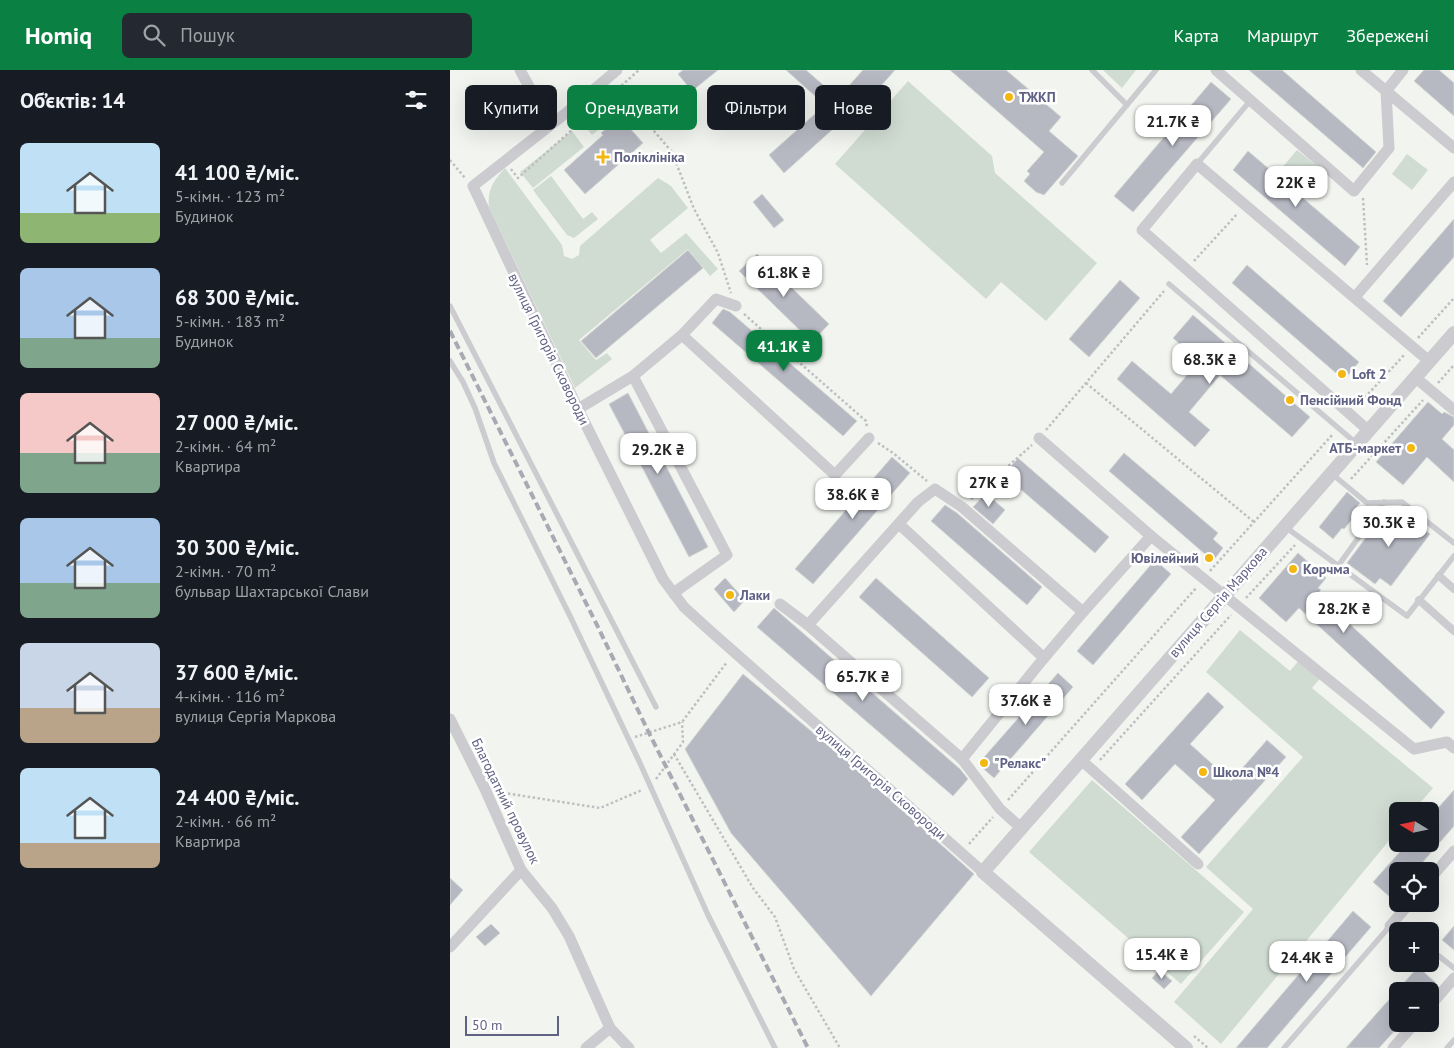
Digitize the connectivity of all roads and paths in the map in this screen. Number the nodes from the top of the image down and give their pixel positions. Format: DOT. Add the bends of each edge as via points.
graph roads {
  1 [pos="520,70"];
  2 [pos="617,70"];
  3 [pos="1092,70"];
  4 [pos="1156,70"];
  5 [pos="1216,70"];
  6 [pos="1361,70"];
  7 [pos="1403,70"];
  8 [pos="528,85"];
  9 [pos="1386,91"];
  10 [pos="1250,101"];
  11 [pos="1127,105"];
  12 [pos="557,119"];
  13 [pos="544,130"];
  14 [pos="653,130"];
  15 [pos="1454,148"];
  16 [pos="450,160"];
  17 [pos="1197,164"];
  18 [pos="1362,181"];
  19 [pos="1454,182"];
  20 [pos="1062,183"];
  21 [pos="473,186"];
  22 [pos="1246,205"];
  23 [pos="1186,269"];
  24 [pos="1368,281"];
  25 [pos="1169,284"];
  26 [pos="1355,297"];
  27 [pos="1454,298"];
  28 [pos="450,306"];
  29 [pos="736,306"];
  30 [pos="1454,334"];
  31 [pos="682,335"];
  32 [pos="1412,346"];
  33 [pos="450,361"];
  34 [pos="1430,361"];
  35 [pos="1454,365"];
  36 [pos="633,376"];
  37 [pos="1416,378"];
  38 [pos="1086,383"];
  39 [pos="1431,391"];
  40 [pos="578,409"];
  41 [pos="1454,410"];
  42 [pos="1350,414"];
  43 [pos="1338,429"];
  44 [pos="1369,431"];
  45 [pos="869,438"];
  46 [pos="1039,438"];
  47 [pos="1357,444"];
  48 [pos="1331,473"];
  49 [pos="1346,485"];
  50 [pos="935,489"];
  51 [pos="1384,502"];
  52 [pos="962,507"];
  53 [pos="1254,522"];
  54 [pos="899,524"];
  55 [pos="1284,526"];
  56 [pos="1151,536"];
  57 [pos="1301,538"];
  58 [pos="1454,543"];
  59 [pos="1454,556"];
  60 [pos="1338,566"];
  61 [pos="1439,576"];
  62 [pos="1203,580"];
  63 [pos="1454,589"];
  64 [pos="674,594"];
  65 [pos="1224,596"];
  66 [pos="1420,600"];
  67 [pos="780,604"];
  68 [pos="1238,607"];
  69 [pos="1084,612"];
  70 [pos="808,625"];
  71 [pos="1454,631"];
  72 [pos="734,653"];
  73 [pos="1044,658"];
  74 [pos="656,707"];
  75 [pos="450,719"];
  76 [pos="682,722"];
  77 [pos="629,739"];
  78 [pos="1454,748"];
  79 [pos="674,754"];
  80 [pos="962,758"];
  81 [pos="1081,760"];
  82 [pos="1091,769"];
  83 [pos="651,786"];
  84 [pos="484,789"];
  85 [pos="1000,809"];
  86 [pos="1021,828"];
  87 [pos="969,844"];
  88 [pos="1454,851"];
  89 [pos="1198,864"];
  90 [pos="1439,868"];
  91 [pos="521,870"];
  92 [pos="983,872"];
  93 [pos="1402,912"];
  94 [pos="1393,922"];
  95 [pos="1389,927"];
  96 [pos="450,947"];
  97 [pos="1439,956"];
  98 [pos="1454,968"];
  99 [pos="1454,978"];
  100 [pos="1439,996"];
  101 [pos="610,1028"];
  102 [pos="1407,1032"];
  103 [pos="1454,1040"];
  104 [pos="586,1048"];
  105 [pos="629,1048"];
  106 [pos="775,1048"];
  107 [pos="840,1048"];
  108 [pos="1186,1048"];
  109 [pos="1284,1048"];
  110 [pos="1393,1048"];
  111 [pos="1447,1048"];
  1 -- 8 [label="street"];
  2 -- 12 [label="street"];
  3 -- 11 [label="lane"];
  4 -- 11 [label="lane"];
  5 -- 10 [label="street"];
  6 -- 9 [label="street"];
  7 -- 9 [label="street"];
  9 -- 15 [label="street"];
  9 -- 18 [label="street" via="1389,148"];
  10 -- 17 [label="lane"];
  10 -- 18 [label="street" via="1354,190"];
  11 -- 20 [label="lane"];
  13 -- 21 [label="street"];
  14 -- 29 [label="path" via="672,152 694,210 718,253"];
  16 -- 21 [label="path"];
  17 -- 22 [label="street"];
  17 -- 23 [label="street" via="1142,230"];
  18 -- 24 [label="path"];
  19 -- 24 [label="street"];
  21 -- 40 [label="street, вулиця Григорія Сковороди"];
  22 -- 23 [label="path"];
  22 -- 26 [label="street"];
  23 -- 42 [label="street"];
  24 -- 26 [label="street"];
  25 -- 38 [label="path"];
  25 -- 43 [label="lane"];
  26 -- 32 [label="street"];
  27 -- 32 [label="path"];
  28 -- 74 [label="lane"];
  29 -- 31 [label="street" via="716,299"];
  29 -- 45 [label="path" via="866,421"];
  30 -- 34 [label="street, вулиця Сергія Маркова"];
  31 -- 36 [label="street"];
  31 -- 45 [label="street" via="835,475"];
  32 -- 34 [label="street"];
  32 -- 42 [label="path"];
  33 -- 77 [label="lane" via="463,382 494,463"];
  34 -- 37 [label="street, вулиця Сергія Маркова"];
  35 -- 39 [label="path"];
  36 -- 40 [label="street"];
  36 -- 64 [label="street" via="728,555"];
  37 -- 39 [label="street"];
  37 -- 44 [label="street, вулиця Сергія Маркова"];
  38 -- 46 [label="path"];
  38 -- 53 [label="path"];
  39 -- 41 [label="street"];
  39 -- 49 [label="path"];
  40 -- 64 [label="street, вулиця Григорія Сковороди" via="656,566"];
  42 -- 44 [label="street"];
  43 -- 47 [label="lane"];
  43 -- 53 [label="path"];
  44 -- 47 [label="street, вулиця Сергія Маркова"];
  45 -- 50 [label="path" via="894,453"];
  46 -- 52 [label="path"];
  46 -- 56 [label="street"];
  47 -- 48 [label="street, вулиця Сергія Маркова"];
  48 -- 49 [label="lane"];
  48 -- 55 [label="street, вулиця Сергія Маркова"];
  49 -- 51 [label="lane" via="1367,503"];
  50 -- 52 [label="street"];
  50 -- 54 [label="street" via="918,502"];
  51 -- 58 [label="lane" via="1402,502"];
  51 -- 60 [label="lane"];
  52 -- 69 [label="street"];
  53 -- 62 [label="path"];
  54 -- 70 [label="street"];
  54 -- 73 [label="street"];
  55 -- 57 [label="lane"];
  55 -- 65 [label="street, вулиця Сергія Маркова"];
  56 -- 62 [label="street"];
  56 -- 69 [label="street"];
  57 -- 60 [label="lane"];
  57 -- 68 [label="path"];
  59 -- 61 [label="lane"];
  60 -- 66 [label="lane" via="1407,616"];
  61 -- 63 [label="street"];
  61 -- 66 [label="lane"];
  62 -- 65 [label="street"];
  62 -- 85 [label="path"];
  64 -- 72 [label="street, вулиця Григорія Сковороди"];
  65 -- 68 [label="street"];
  65 -- 81 [label="street, вулиця Сергія Маркова"];
  66 -- 71 [label="street"];
  67 -- 70 [label="street"];
  68 -- 78 [label="street" via="1414,748 1448,742"];
  68 -- 82 [label="path"];
  69 -- 73 [label="street"];
  70 -- 80 [label="street"];
  72 -- 76 [label="path"];
  72 -- 92 [label="street, вулиця Григорія Сковороди"];
  73 -- 80 [label="street"];
  75 -- 84 [label="street, Благодатний провулок"];
  76 -- 77 [label="path"];
  76 -- 79 [label="path" via="684,742"];
  77 -- 83 [label="lane"];
  79 -- 83 [label="path"];
  79 -- 107 [label="path" via="753,888 775,917 794,969"];
  80 -- 85 [label="street"];
  81 -- 82 [label="street"];
  81 -- 86 [label="street, вулиця Сергія Маркова"];
  82 -- 89 [label="street"];
  83 -- 84 [label="path" via="600,808"];
  83 -- 106 [label="lane" via="708,915"];
  84 -- 91 [label="street, Благодатний провулок"];
  85 -- 86 [label="street"];
  85 -- 87 [label="path"];
  86 -- 92 [label="street, вулиця Сергія Маркова"];
  88 -- 90 [label="street"];
  91 -- 96 [label="street"];
  91 -- 101 [label="street, Благодатний провулок" via="552,908 569,936"];
  92 -- 108 [label="street, вулиця Григорія Сковороди"];
  93 -- 94 [label="street"];
  95 -- 109 [label="lane"];
  97 -- 98 [label="lane"];
  99 -- 100 [label="street"];
  101 -- 104 [label="street"];
  101 -- 105 [label="street, Благодатний провулок"];
  102 -- 110 [label="street"];
  103 -- 111 [label="lane"];
}
